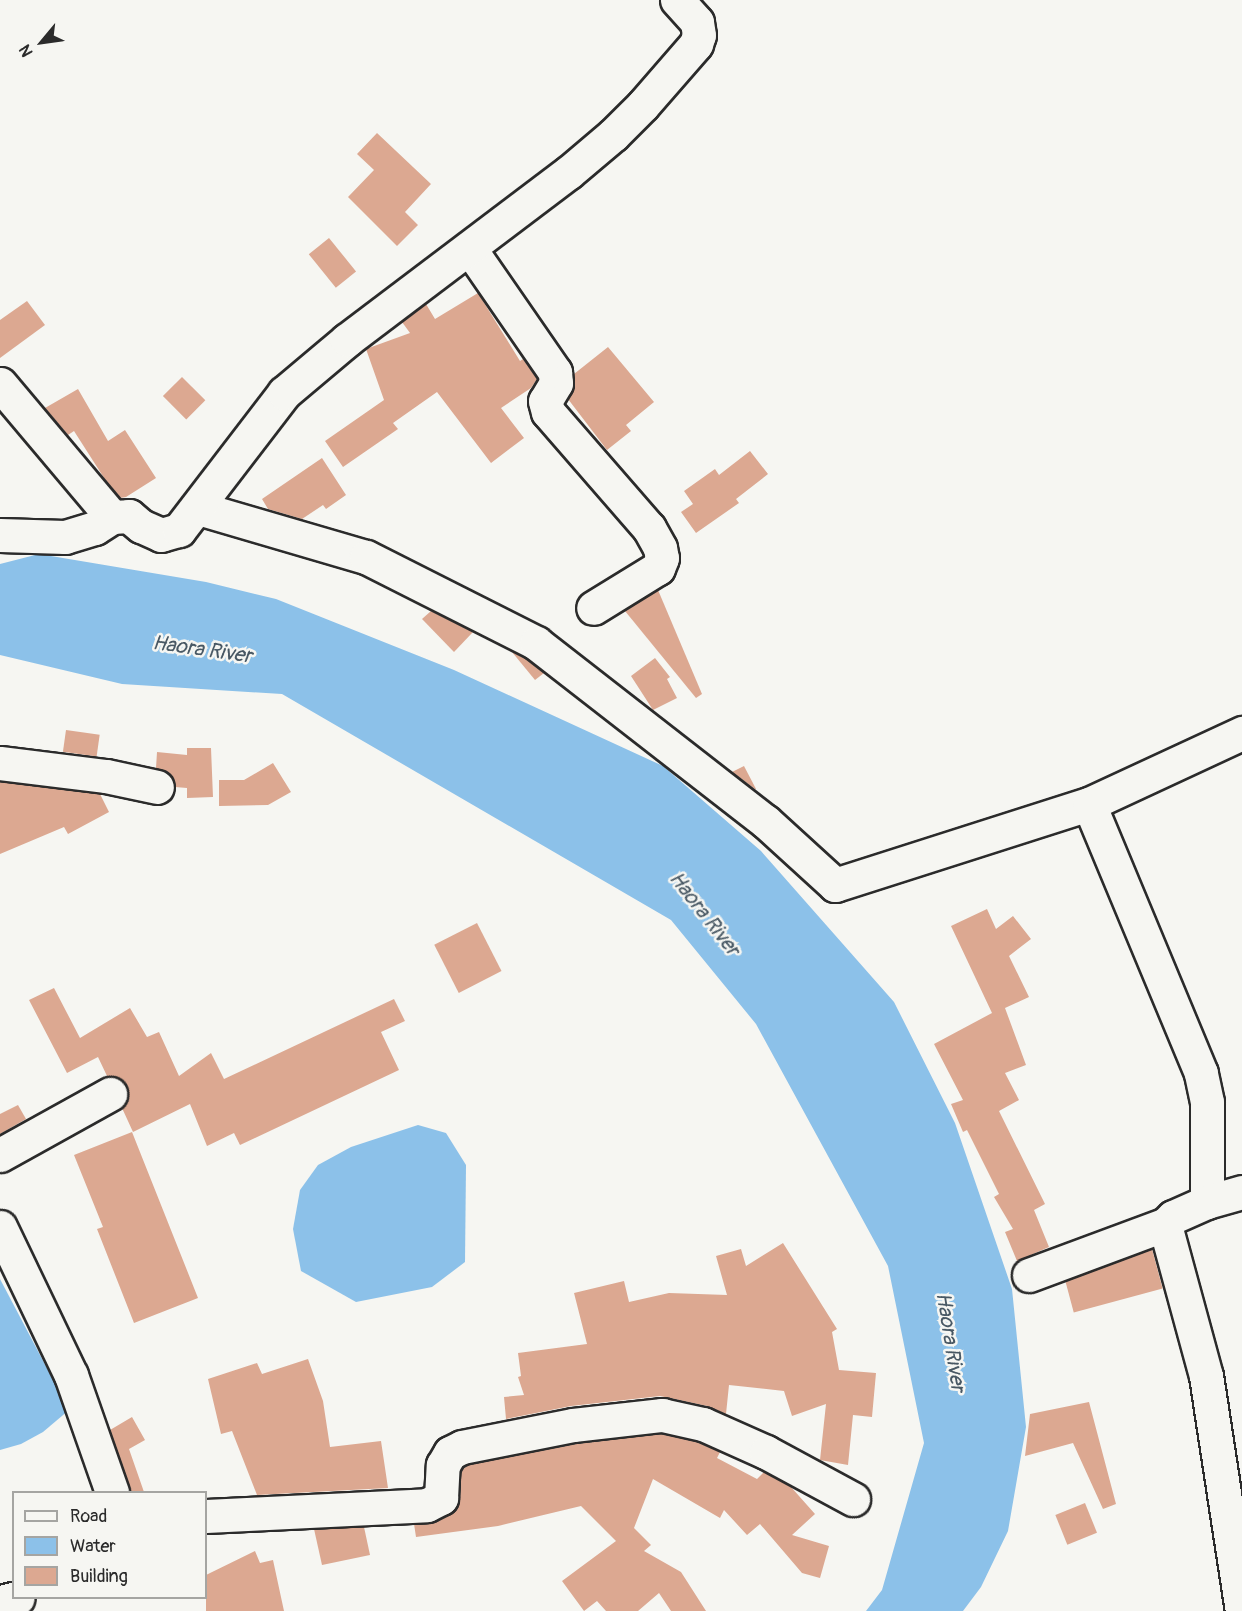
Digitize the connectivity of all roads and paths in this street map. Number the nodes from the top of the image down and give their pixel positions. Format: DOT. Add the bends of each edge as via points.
graph roads {
  1 [pos="677,0"];
  2 [pos="470,249"];
  3 [pos="0,384"];
  4 [pos="198,508"];
  5 [pos="112,518"];
  6 [pos="0,535"];
  7 [pos="593,608"];
  8 [pos="1242,733"];
  9 [pos="0,763"];
  10 [pos="157,787"];
  11 [pos="1089,804"];
  12 [pos="110,1094"];
  13 [pos="0,1155"];
  14 [pos="1242,1192"];
  15 [pos="1207,1202"];
  16 [pos="1166,1224"];
  17 [pos="0,1227"];
  18 [pos="1029,1275"];
  19 [pos="112,1491"];
  20 [pos="853,1499"];
  21 [pos="207,1516"];
  22 [pos="1242,1611"];
  1 -- 2 [label="street" via="697,22 699,35 681,62 614,135"];
  2 -- 4 [label="street" via="347,340 284,393"];
  2 -- 7 [label="street" via="555,372 556,383 545,401 548,412 649,528 660,548 658,568"];
  3 -- 5 [label="street"];
  4 -- 5 [label="street" via="185,525 167,535 141,526 129,516"];
  4 -- 11 [label="street" via="366,557 536,643 765,821 835,885"];
  5 -- 6 [label="street" via="65,537"];
  8 -- 11 [label="street"];
  9 -- 10 [label="street" via="106,776"];
  11 -- 15 [label="street" via="1201,1073 1207,1102"];
  12 -- 13 [label="street"];
  14 -- 15 [label="street"];
  15 -- 16 [label="street"];
  16 -- 18 [label="street"];
  16 -- 22 [label="street" via="1206,1376"];
  17 -- 19 [label="street" via="71,1375"];
  20 -- 21 [label="street" via="766,1452 703,1424 662,1416 573,1425 462,1447 450,1453 443,1465 441,1498 427,1505"];
}
